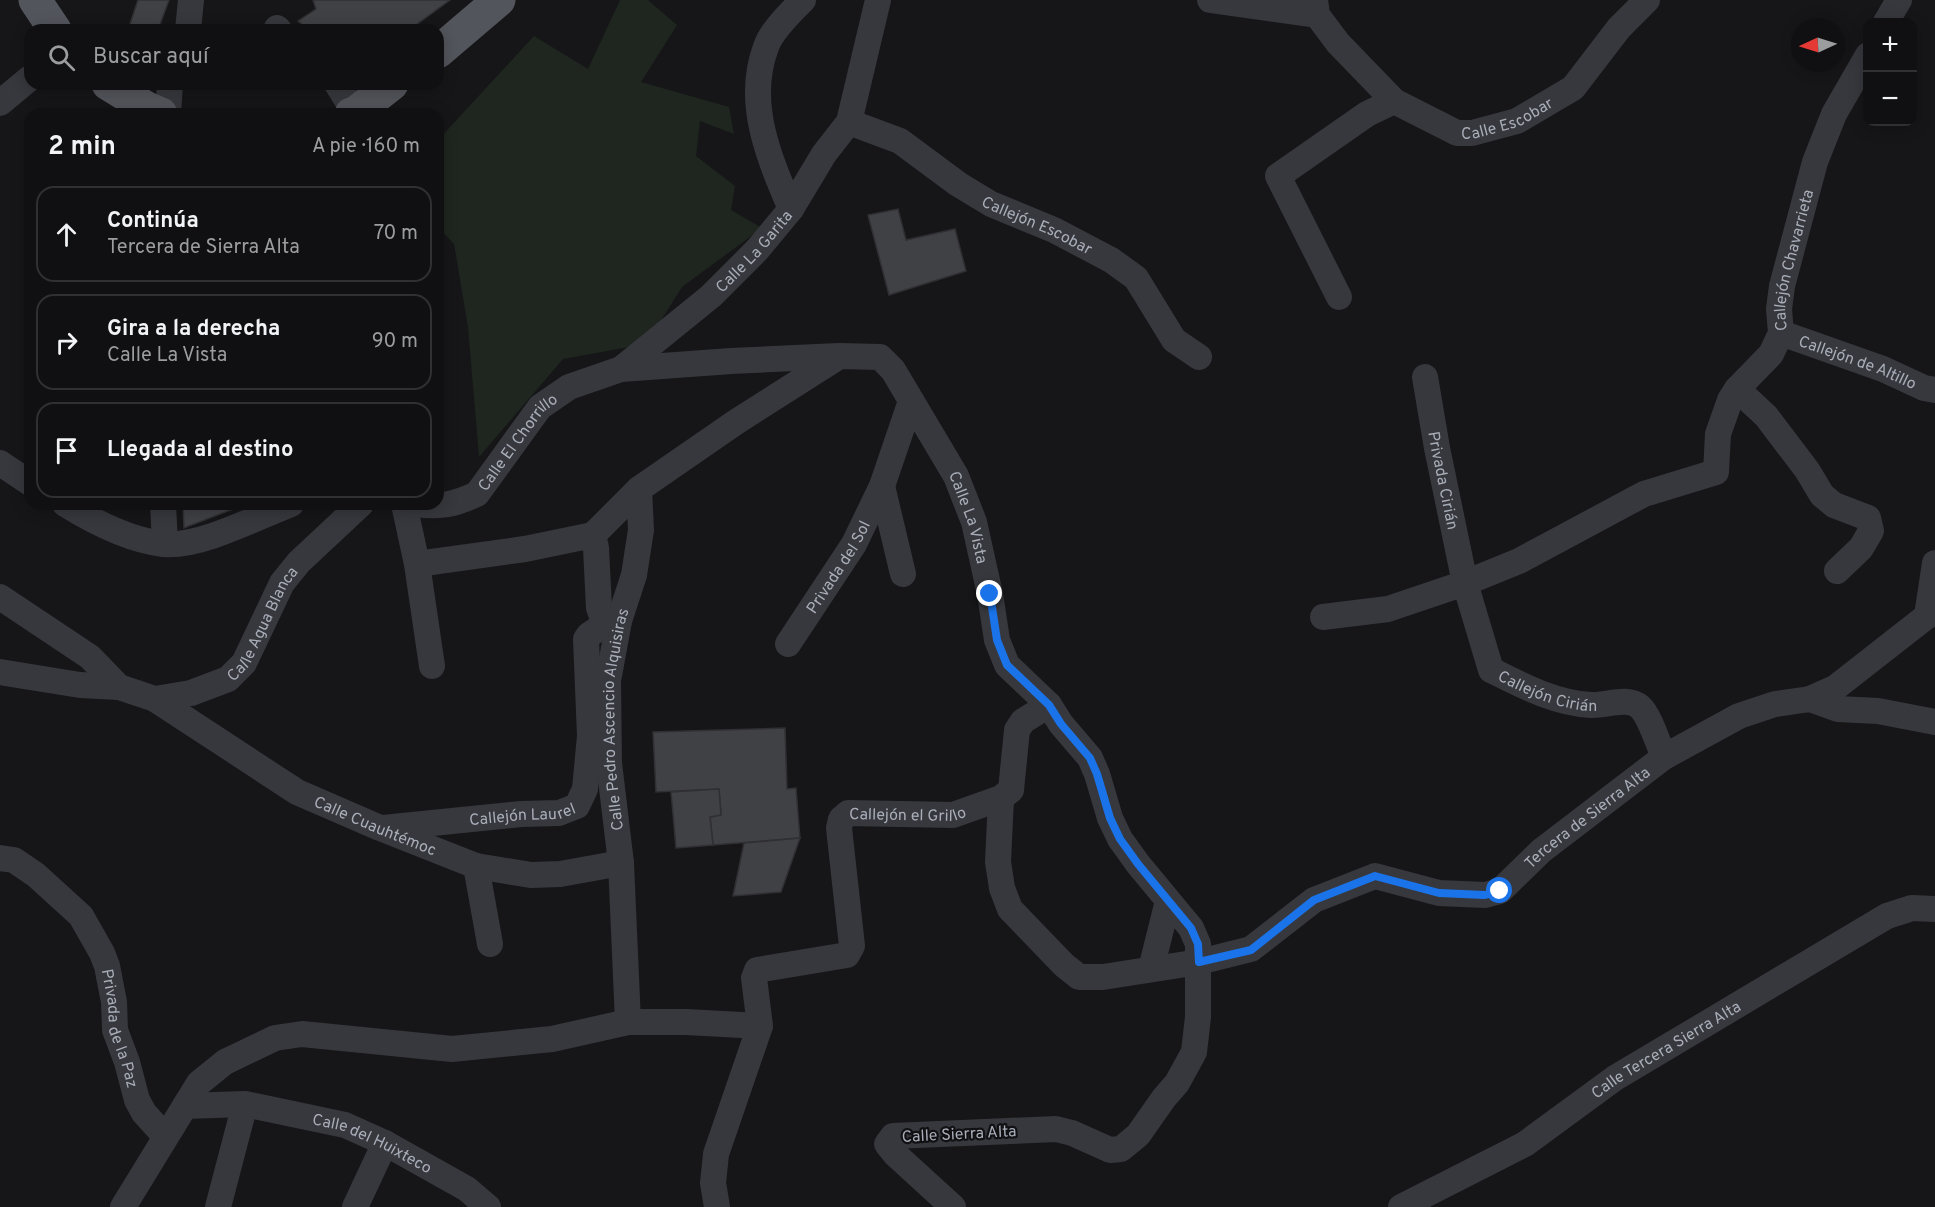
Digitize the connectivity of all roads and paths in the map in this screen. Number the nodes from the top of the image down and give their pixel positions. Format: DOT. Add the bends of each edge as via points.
graph roads {
  1 [pos="35,0"];
  2 [pos="191,0"];
  3 [pos="499,0"];
  4 [pos="803,0"];
  5 [pos="878,0"];
  6 [pos="1210,0"];
  7 [pos="1647,0"];
  8 [pos="1899,0"];
  9 [pos="1316,8"];
  10 [pos="1888,18"];
  11 [pos="51,24"];
  12 [pos="189,24"];
  13 [pos="444,47"];
  14 [pos="1863,65"];
  15 [pos="24,83"];
  16 [pos="118,90"];
  17 [pos="170,90"];
  18 [pos="340,90"];
  19 [pos="384,90"];
  20 [pos="1394,101"];
  21 [pos="0,103"];
  22 [pos="147,108"];
  23 [pos="168,108"];
  24 [pos="350,108"];
  25 [pos="360,108"];
  26 [pos="849,122"];
  27 [pos="791,209"];
  28 [pos="1338,297"];
  29 [pos="1781,333"];
  30 [pos="839,356"];
  31 [pos="1199,357"];
  32 [pos="621,369"];
  33 [pos="1425,377"];
  34 [pos="1737,389"];
  35 [pos="1935,390"];
  36 [pos="911,401"];
  37 [pos="0,463"];
  38 [pos="24,479"];
  39 [pos="882,486"];
  40 [pos="639,489"];
  41 [pos="444,506"];
  42 [pos="76,510"];
  43 [pos="163,510"];
  44 [pos="276,510"];
  45 [pos="354,510"];
  46 [pos="405,510"];
  47 [pos="593,535"];
  48 [pos="165,544"];
  49 [pos="1935,563"];
  50 [pos="417,564"];
  51 [pos="1837,571"];
  52 [pos="903,573"];
  53 [pos="1465,583"];
  54 [pos="0,597"];
  55 [pos="1323,616"];
  56 [pos="1931,617"];
  57 [pos="612,623"];
  58 [pos="788,644"];
  59 [pos="432,666"];
  60 [pos="0,672"];
  61 [pos="119,687"];
  62 [pos="155,699"];
  63 [pos="1810,699"];
  64 [pos="1049,705"];
  65 [pos="1935,722"];
  66 [pos="1664,757"];
  67 [pos="1001,798"];
  68 [pos="380,828"];
  69 [pos="0,858"];
  70 [pos="621,863"];
  71 [pos="476,866"];
  72 [pos="1168,901"];
  73 [pos="1935,909"];
  74 [pos="490,944"];
  75 [pos="1199,962"];
  76 [pos="1151,969"];
  77 [pos="628,1022"];
  78 [pos="760,1026"];
  79 [pos="246,1104"];
  80 [pos="185,1106"];
  81 [pos="165,1136"];
  82 [pos="385,1143"];
  83 [pos="1121,1149"];
  84 [pos="123,1207"];
  85 [pos="218,1207"];
  86 [pos="355,1207"];
  87 [pos="488,1207"];
  88 [pos="717,1207"];
  89 [pos="953,1207"];
  90 [pos="1401,1207"];
  1 -- 11 [label="main road"];
  2 -- 12 [label="street"];
  3 -- 13 [label="main road"];
  4 -- 27 [label="street, Calle La Garita" via="766,46 757,87 765,141"];
  5 -- 26 [label="street"];
  6 -- 9 [label="street"];
  7 -- 20 [label="street, Calle Escobar" via="1619,28 1573,88 1517,121 1472,134 1457,133"];
  8 -- 10 [label="street"];
  9 -- 20 [label="street" via="1338,43"];
  14 -- 29 [label="street, Callejón Chavarrieta" via="1834,114 1815,162 1782,286"];
  15 -- 21 [label="street"];
  16 -- 22 [label="main road"];
  17 -- 23 [label="street"];
  18 -- 24 [label="street"];
  19 -- 25 [label="main road"];
  20 -- 28 [label="street" via="1367,114 1278,176"];
  26 -- 27 [label="street" via="824,154"];
  26 -- 31 [label="street, Callejón Escobar" via="900,141 991,204 1054,230 1111,260 1136,278 1174,340"];
  27 -- 32 [label="street, Calle La Garita" via="711,296"];
  29 -- 34 [label="street, Callejón Chavarrieta" via="1772,354"];
  29 -- 35 [label="street, Callejón de Altillo"];
  30 -- 32 [label="street, Calle La Vista"];
  30 -- 36 [label="street, Calle La Vista" via="880,357 893,370"];
  30 -- 40 [label="street"];
  32 -- 41 [label="street, Calle El Chorrillo" via="569,387 540,407 477,494"];
  33 -- 53 [label="street, Privada Cirián"];
  34 -- 51 [label="street" via="1787,442 1822,495 1834,505 1868,518 1871,531 1861,548"];
  34 -- 53 [label="street, Callejón Chavarrieta" via="1718,434 1716,472 1644,494 1518,561"];
  36 -- 39 [label="street, Privada del Sol"];
  36 -- 64 [label="street, Calle La Vista" via="956,476 974,522 997,640 1007,665"];
  37 -- 38 [label="street"];
  39 -- 52 [label="street, Privada del Sol"];
  39 -- 58 [label="street, Privada del Sol" via="854,544"];
  40 -- 47 [label="street"];
  40 -- 57 [label="street, Calle Pedro Ascencio Alquisiras" via="641,530 634,575"];
  42 -- 48 [label="street" via="124,535"];
  43 -- 48 [label="street"];
  44 -- 48 [label="street" via="202,540"];
  45 -- 62 [label="street, Calle Agua Blanca" via="282,583 244,663 228,678 190,693"];
  46 -- 50 [label="street"];
  47 -- 50 [label="street"];
  47 -- 57 [label="street" via="599,608"];
  49 -- 56 [label="street"];
  50 -- 59 [label="street"];
  53 -- 55 [label="street" via="1388,609"];
  53 -- 66 [label="street, Callejón Cirián" via="1491,670 1543,695 1591,705 1638,705 1645,712"];
  54 -- 61 [label="street" via="90,657"];
  56 -- 63 [label="street" via="1835,688"];
  57 -- 68 [label="street, Callejón Laurel" via="586,639 590,736 585,789 577,806 559,813"];
  57 -- 70 [label="street, Calle Pedro Ascencio Alquisiras" via="609,763"];
  60 -- 61 [label="street, Calle Agua Blanca"];
  61 -- 62 [label="street, Calle Agua Blanca"];
  62 -- 68 [label="street, Calle Cuauhtémoc" via="297,792"];
  63 -- 65 [label="street" via="1838,709 1878,711"];
  63 -- 66 [label="street, Tercera de Sierra Alta" via="1775,704 1740,717"];
  64 -- 67 [label="street" via="1023,721 1017,730 1011,790"];
  64 -- 72 [label="street, Calle La Vista" via="1090,758 1120,839"];
  66 -- 75 [label="street, Tercera de Sierra Alta" via="1541,851 1500,891 1485,895 1439,893 1375,876 1314,900 1251,950"];
  67 -- 76 [label="street, Tercera de Sierra Alta" via="998,862 1010,909 1079,977"];
  67 -- 78 [label="street, Callejón el Grillo" via="953,815 848,813 841,819 852,946 848,955 757,970 754,978"];
  68 -- 71 [label="street, Calle Cuauhtémoc"];
  69 -- 81 [label="street, Privada de la Paz" via="14,860 36,875 81,916 106,966 115,1030 137,1100"];
  70 -- 71 [label="street, Calle Cuauhtémoc" via="531,875"];
  70 -- 77 [label="street, Calle Pedro Ascencio Alquisiras"];
  71 -- 74 [label="street"];
  72 -- 75 [label="street, Calle La Vista" via="1191,928 1198,944"];
  72 -- 76 [label="street"];
  73 -- 90 [label="street, Calle Tercera Sierra Alta" via="1912,908 1887,916 1615,1078 1525,1144"];
  75 -- 76 [label="street, Tercera de Sierra Alta"];
  75 -- 83 [label="street, Calle La Vista" via="1194,1052 1177,1083 1138,1135"];
  77 -- 78 [label="street"];
  77 -- 80 [label="street" via="552,1040 452,1048 302,1034 275,1038 225,1062 199,1083"];
  78 -- 88 [label="street" via="716,1155 713,1183"];
  79 -- 80 [label="street, Calle del Huixteco"];
  79 -- 82 [label="street, Calle del Huixteco" via="345,1125"];
  79 -- 85 [label="street"];
  80 -- 81 [label="street"];
  81 -- 84 [label="street"];
  82 -- 86 [label="street"];
  82 -- 87 [label="street, Calle del Huixteco" via="467,1189"];
  83 -- 89 [label="street, Calle Sierra Alta" via="1110,1150 1056,1129 889,1139 887,1144 896,1155"];
}
